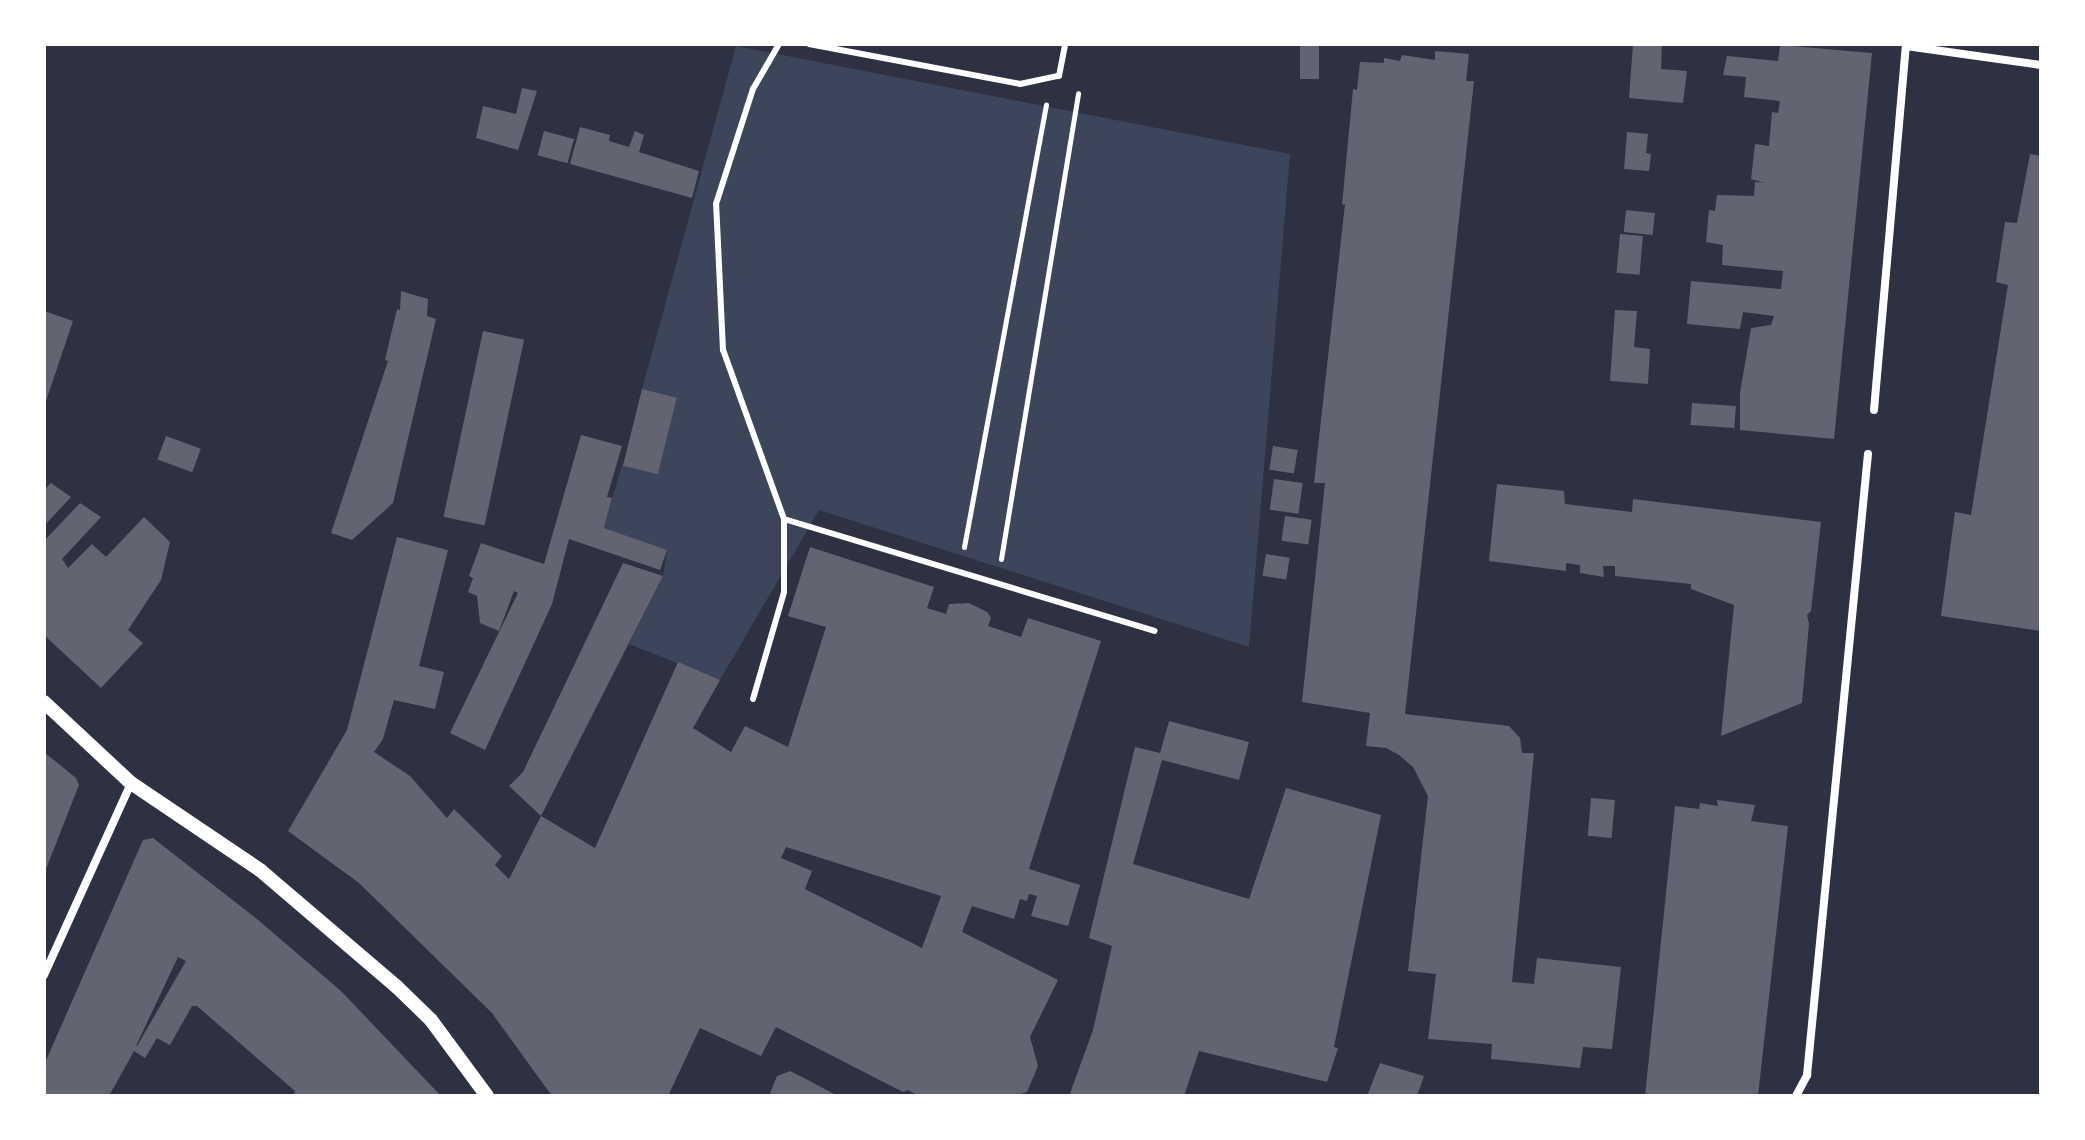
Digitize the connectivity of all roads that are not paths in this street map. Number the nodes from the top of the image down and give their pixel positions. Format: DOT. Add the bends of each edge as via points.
graph roads {
  1 [pos="779,44"];
  2 [pos="809,44"];
  3 [pos="1065,44"];
  4 [pos="1906,45"];
  5 [pos="2041,65"];
  6 [pos="1874,410"];
  7 [pos="1868,454"];
  8 [pos="784,519"];
  9 [pos="1154,631"];
  10 [pos="753,699"];
  11 [pos="44,702"];
  12 [pos="131,783"];
  13 [pos="44,975"];
  14 [pos="487,1096"];
  15 [pos="1796,1096"];
  1 -- 8 [label="lane" via="753,89 716,204 723,350"];
  2 -- 3 [label="lane" via="1020,84 1059,76"];
  4 -- 5 [label="street"];
  4 -- 6 [label="street"];
  7 -- 15 [label="street" via="1807,1075"];
  8 -- 9 [label="lane"];
  8 -- 10 [label="lane" via="784,592"];
  11 -- 12 [label="street"];
  12 -- 13 [label="street"];
  12 -- 14 [label="street" via="260,870 397,987 431,1020"];
}
